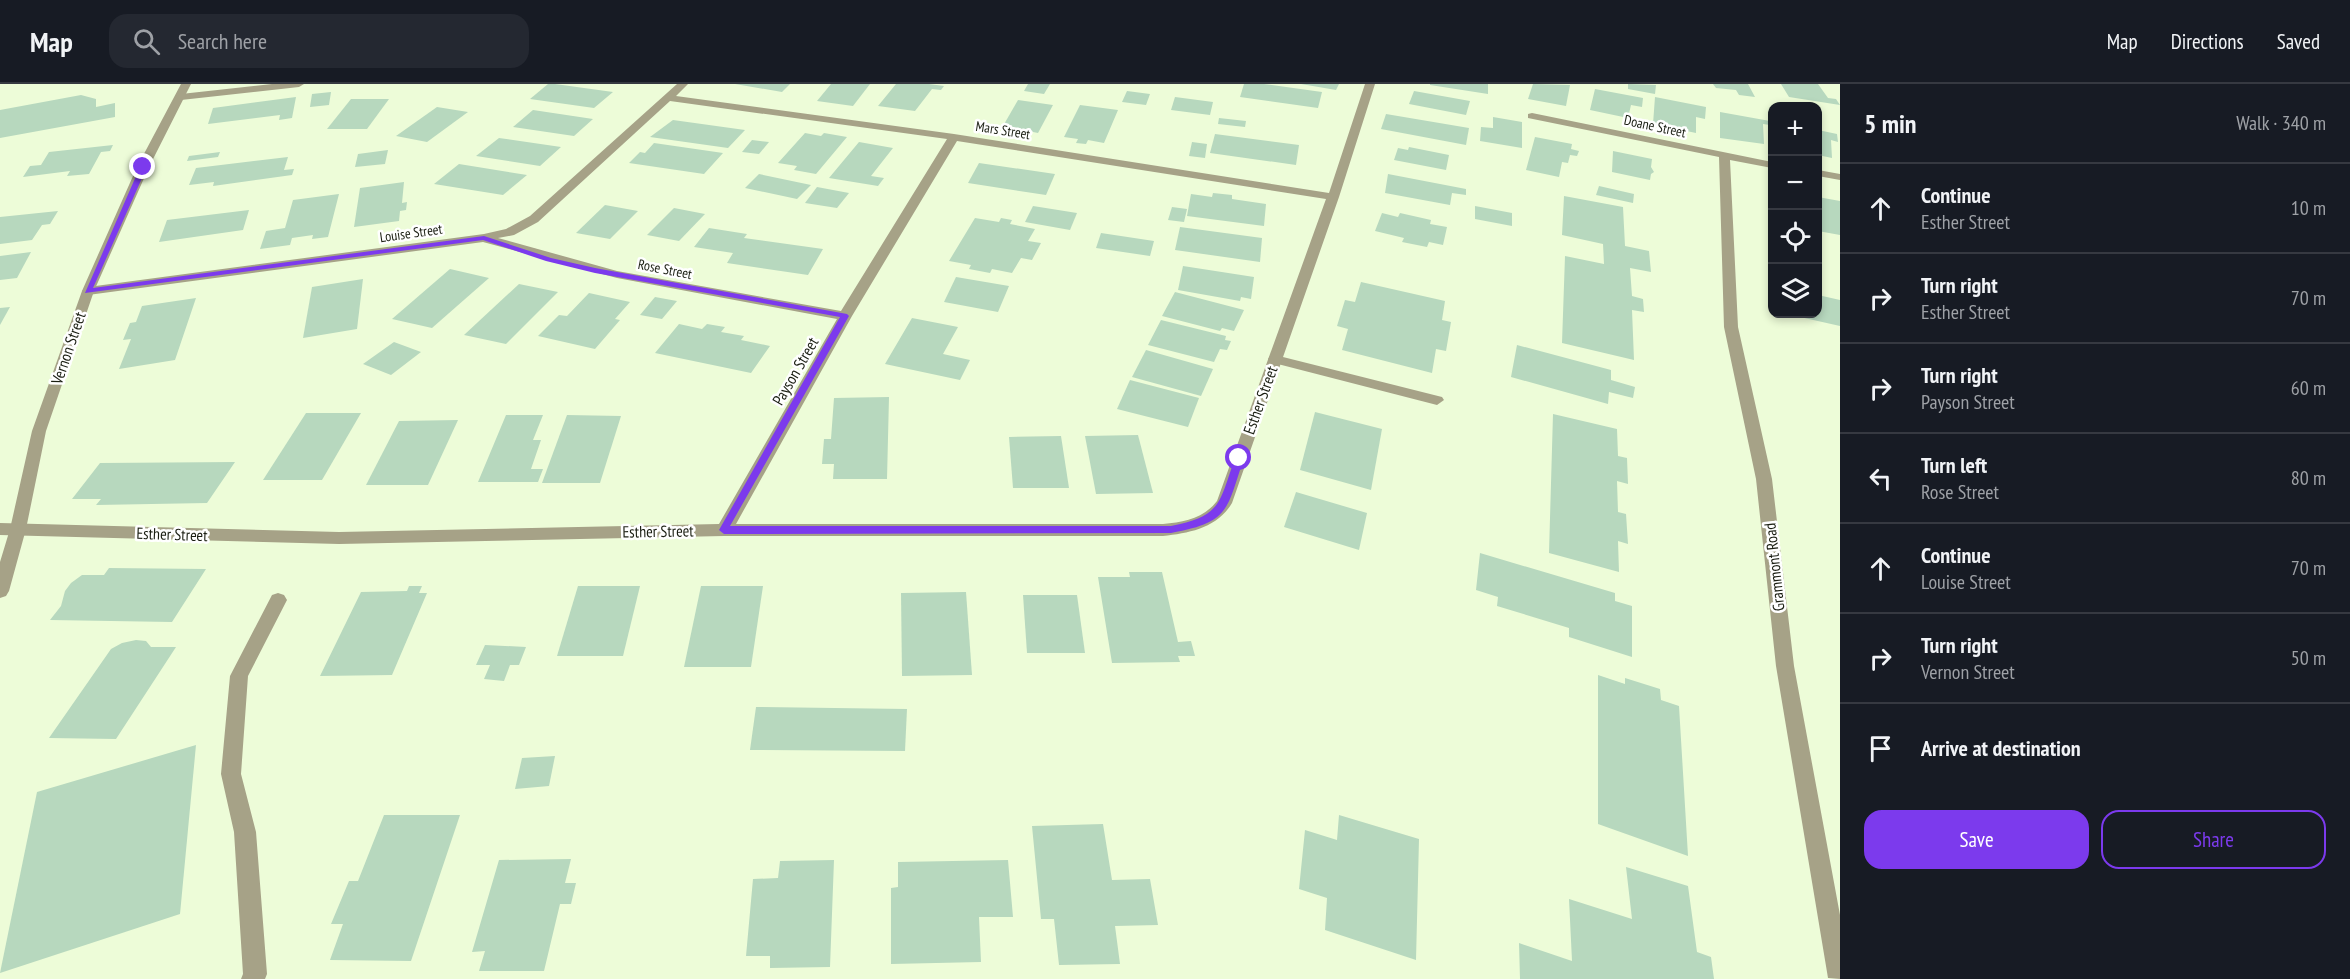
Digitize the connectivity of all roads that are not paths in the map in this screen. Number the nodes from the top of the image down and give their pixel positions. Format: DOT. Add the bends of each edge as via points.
graph roads {
  1 [pos="186,84"];
  2 [pos="299,84"];
  3 [pos="683,84"];
  4 [pos="1370,84"];
  5 [pos="181,97"];
  6 [pos="668,98"];
  7 [pos="1532,116"];
  8 [pos="954,137"];
  9 [pos="1724,155"];
  10 [pos="1768,164"];
  11 [pos="1822,174"];
  12 [pos="1840,177"];
  13 [pos="1333,197"];
  14 [pos="484,238"];
  15 [pos="88,291"];
  16 [pos="845,316"];
  17 [pos="1275,359"];
  18 [pos="1437,400"];
  19 [pos="0,529"];
  20 [pos="18,529"];
  21 [pos="724,530"];
  22 [pos="0,591"];
  23 [pos="278,600"];
  24 [pos="1840,978"];
  25 [pos="253,979"];
  1 -- 5 [label="street, Vernon Street"];
  2 -- 5 [label="street"];
  3 -- 6 [label="street, Louise Street"];
  4 -- 13 [label="street, Esther Street"];
  5 -- 15 [label="street, Vernon Street" via="143,167"];
  6 -- 8 [label="street, Mars Street"];
  6 -- 14 [label="street, Louise Street" via="534,219 510,232"];
  7 -- 9 [label="street, Doane Street"];
  8 -- 13 [label="street, Mars Street"];
  8 -- 16 [label="street, Payson Street"];
  9 -- 10 [label="street, Doane Street"];
  9 -- 24 [label="street, Grammont Road" via="1731,327 1764,479 1785,666"];
  11 -- 12 [label="street"];
  13 -- 17 [label="street, Esther Street"];
  14 -- 15 [label="street, Louise Street"];
  14 -- 16 [label="street, Rose Street" via="595,271"];
  15 -- 20 [label="street, Vernon Street" via="39,431"];
  16 -- 21 [label="street, Payson Street"];
  17 -- 18 [label="street"];
  17 -- 21 [label="street, Esther Street" via="1224,502 1212,518 1197,525 1163,530"];
  19 -- 20 [label="street, Esther Street"];
  20 -- 21 [label="street, Esther Street" via="339,538"];
  20 -- 22 [label="street, Vernon Street"];
  23 -- 25 [label="street" via="239,676 231,774 245,832"];
}
